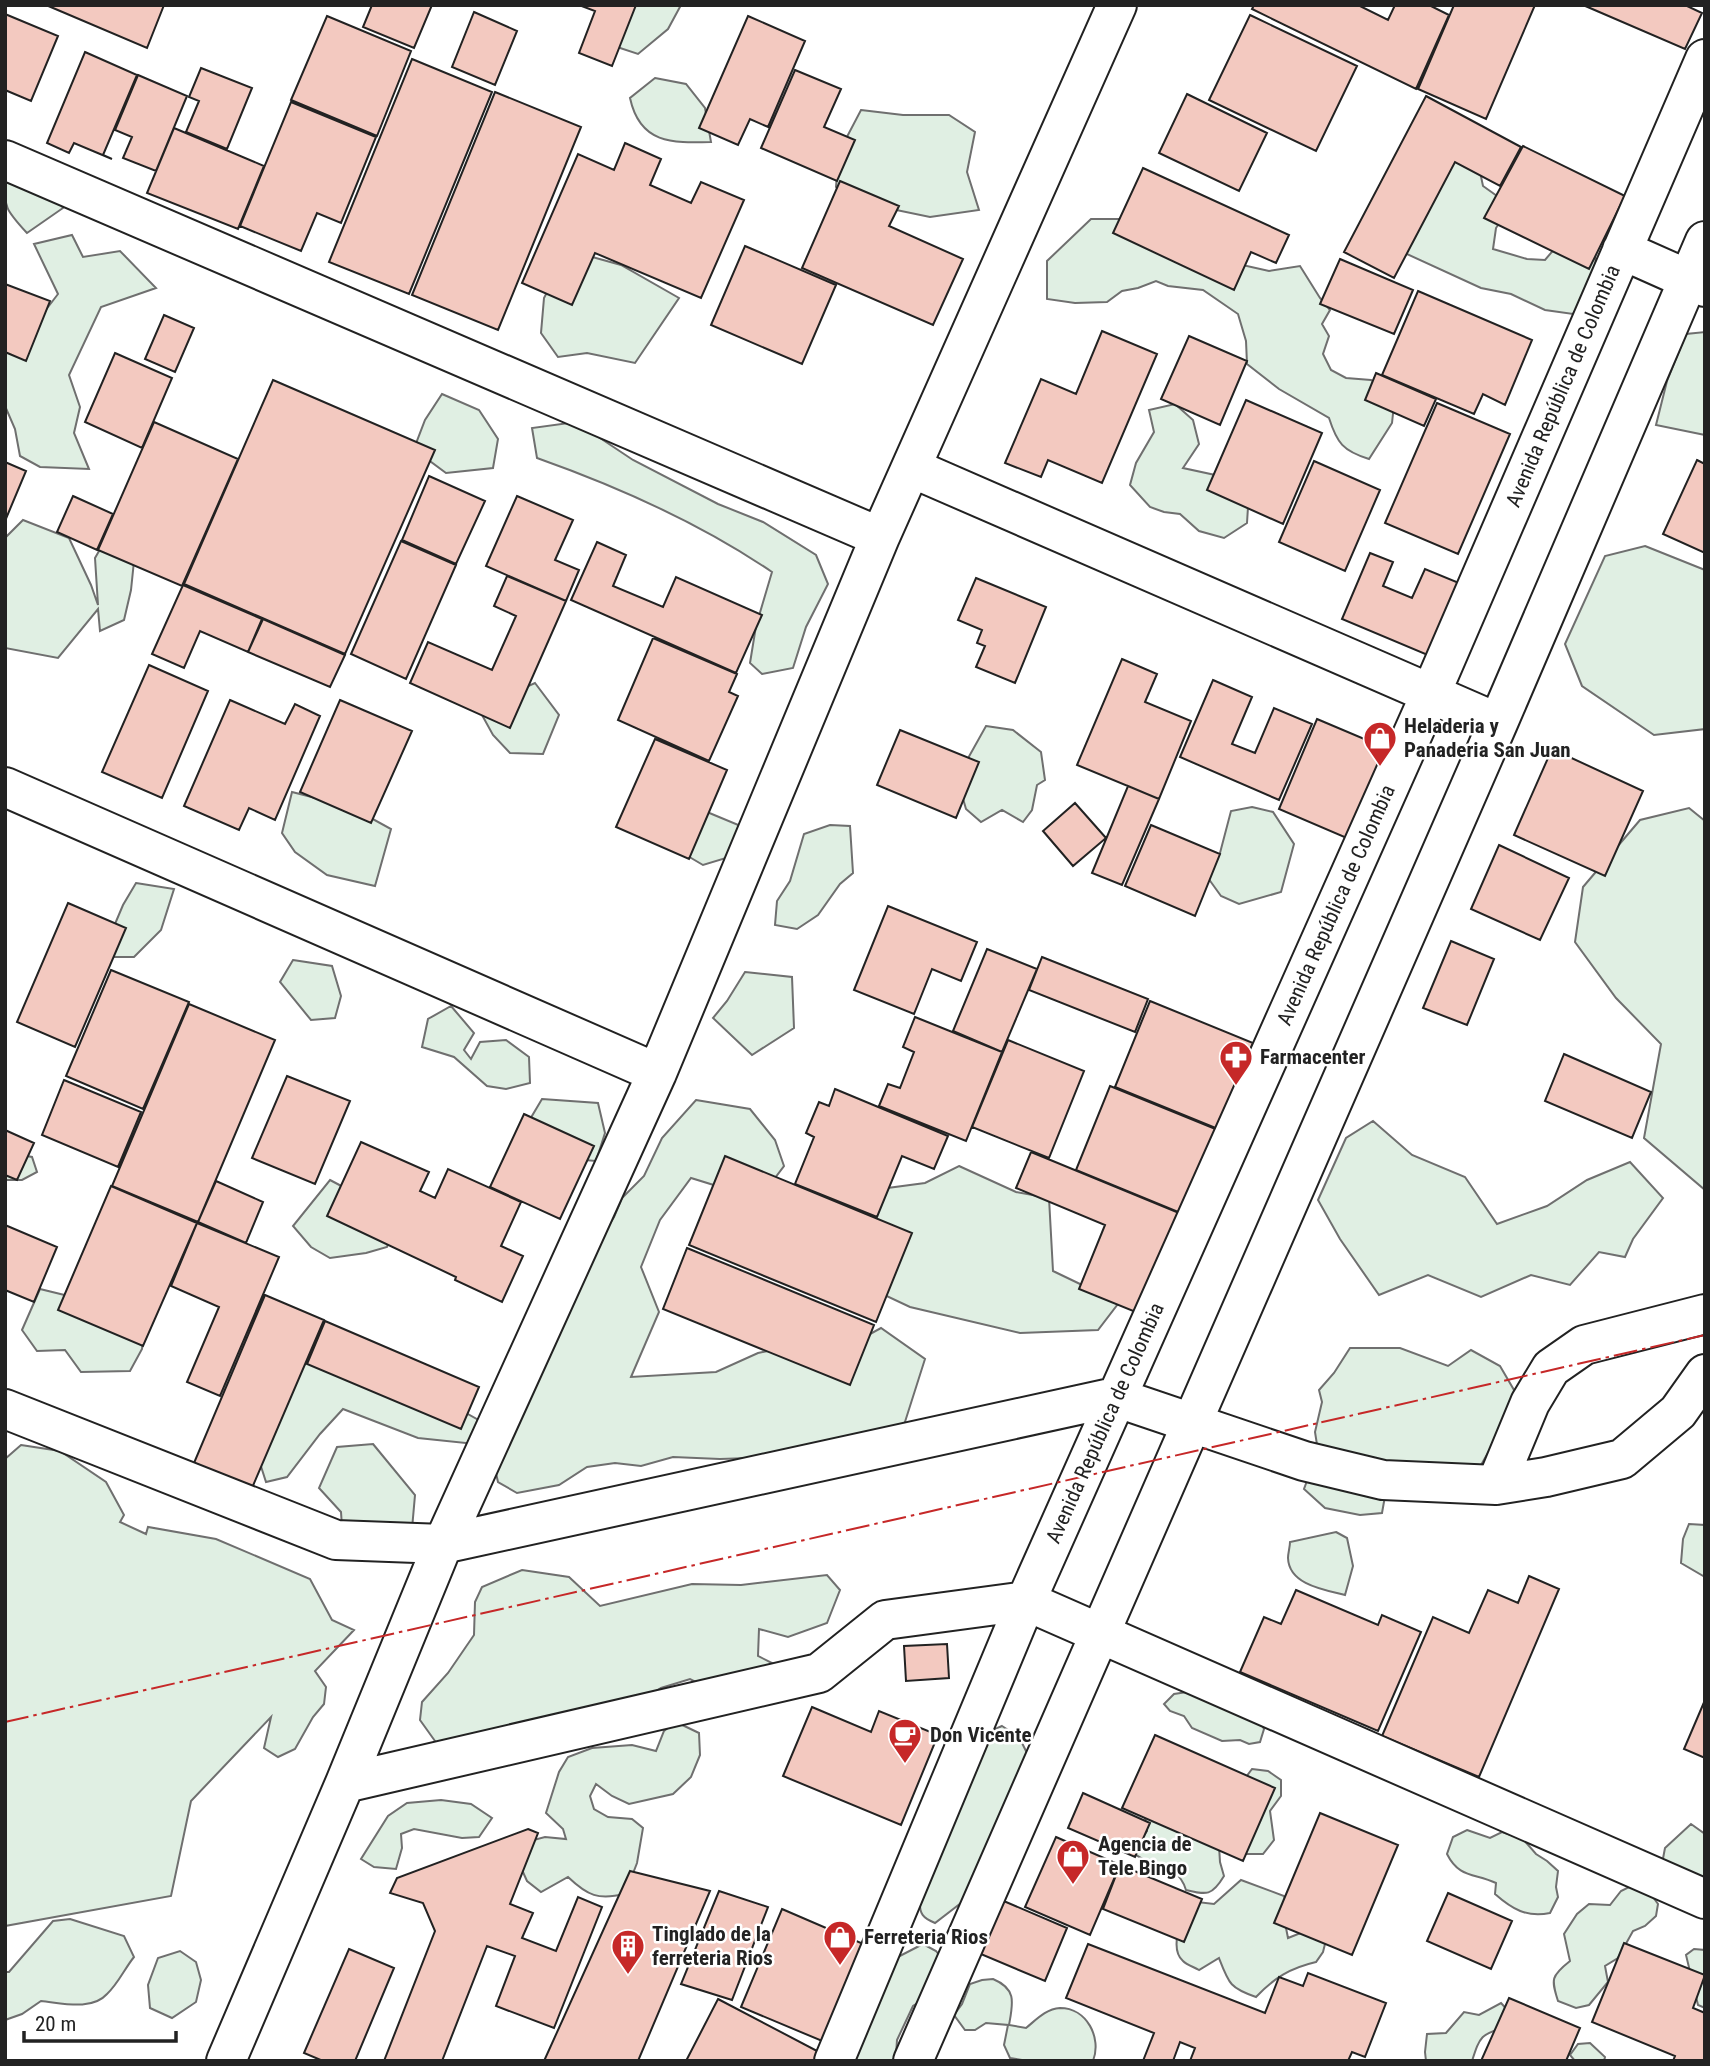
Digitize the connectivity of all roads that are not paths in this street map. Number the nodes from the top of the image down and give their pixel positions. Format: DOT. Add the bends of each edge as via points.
graph roads {
  1 [pos="1108,8"];
  2 [pos="1705,59"];
  3 [pos="5,160"];
  4 [pos="1705,242"];
  5 [pos="1622,250"];
  6 [pos="1696,284"];
  7 [pos="912,468"];
  8 [pos="880,537"];
  9 [pos="1431,693"];
  10 [pos="1498,723"];
  11 [pos="5,787"];
  12 [pos="657,1073"];
  13 [pos="1705,1314"];
  14 [pos="1705,1374"];
  15 [pos="1115,1397"];
  16 [pos="5,1409"];
  17 [pos="1191,1422"];
  18 [pos="1496,1485"];
  19 [pos="443,1544"];
  20 [pos="1026,1601"];
  21 [pos="1098,1634"];
  22 [pos="345,1783"];
  23 [pos="1705,1899"];
  24 [pos="233,2059"];
  25 [pos="834,2061"];
  26 [pos="913,2061"];
  1 -- 7 [label="street"];
  2 -- 5 [label="street, Avenida República de Colombia"];
  3 -- 8 [label="street"];
  4 -- 6 [label="street"];
  5 -- 6 [label="street"];
  5 -- 9 [label="street, Avenida República de Colombia"];
  6 -- 10 [label="street"];
  7 -- 8 [label="street"];
  7 -- 9 [label="street"];
  8 -- 12 [label="street"];
  9 -- 10 [label="street"];
  9 -- 15 [label="street, Avenida República de Colombia"];
  10 -- 17 [label="street"];
  11 -- 12 [label="street"];
  12 -- 19 [label="street"];
  13 -- 18 [label="street" via="1584,1345 1551,1368 1530,1403"];
  14 -- 18 [label="street" via="1678,1412 1622,1459"];
  15 -- 17 [label="street"];
  15 -- 19 [label="street"];
  15 -- 20 [label="street, Avenida República de Colombia"];
  16 -- 19 [label="street" via="336,1539"];
  17 -- 18 [label="street" via="1304,1461 1383,1480"];
  17 -- 21 [label="street"];
  19 -- 22 [label="street"];
  20 -- 21 [label="street"];
  20 -- 22 [label="street" via="885,1620 819,1673"];
  20 -- 25 [label="street, Avenida República de Colombia"];
  21 -- 23 [label="street"];
  21 -- 26 [label="street"];
  22 -- 24 [label="street"];
}
